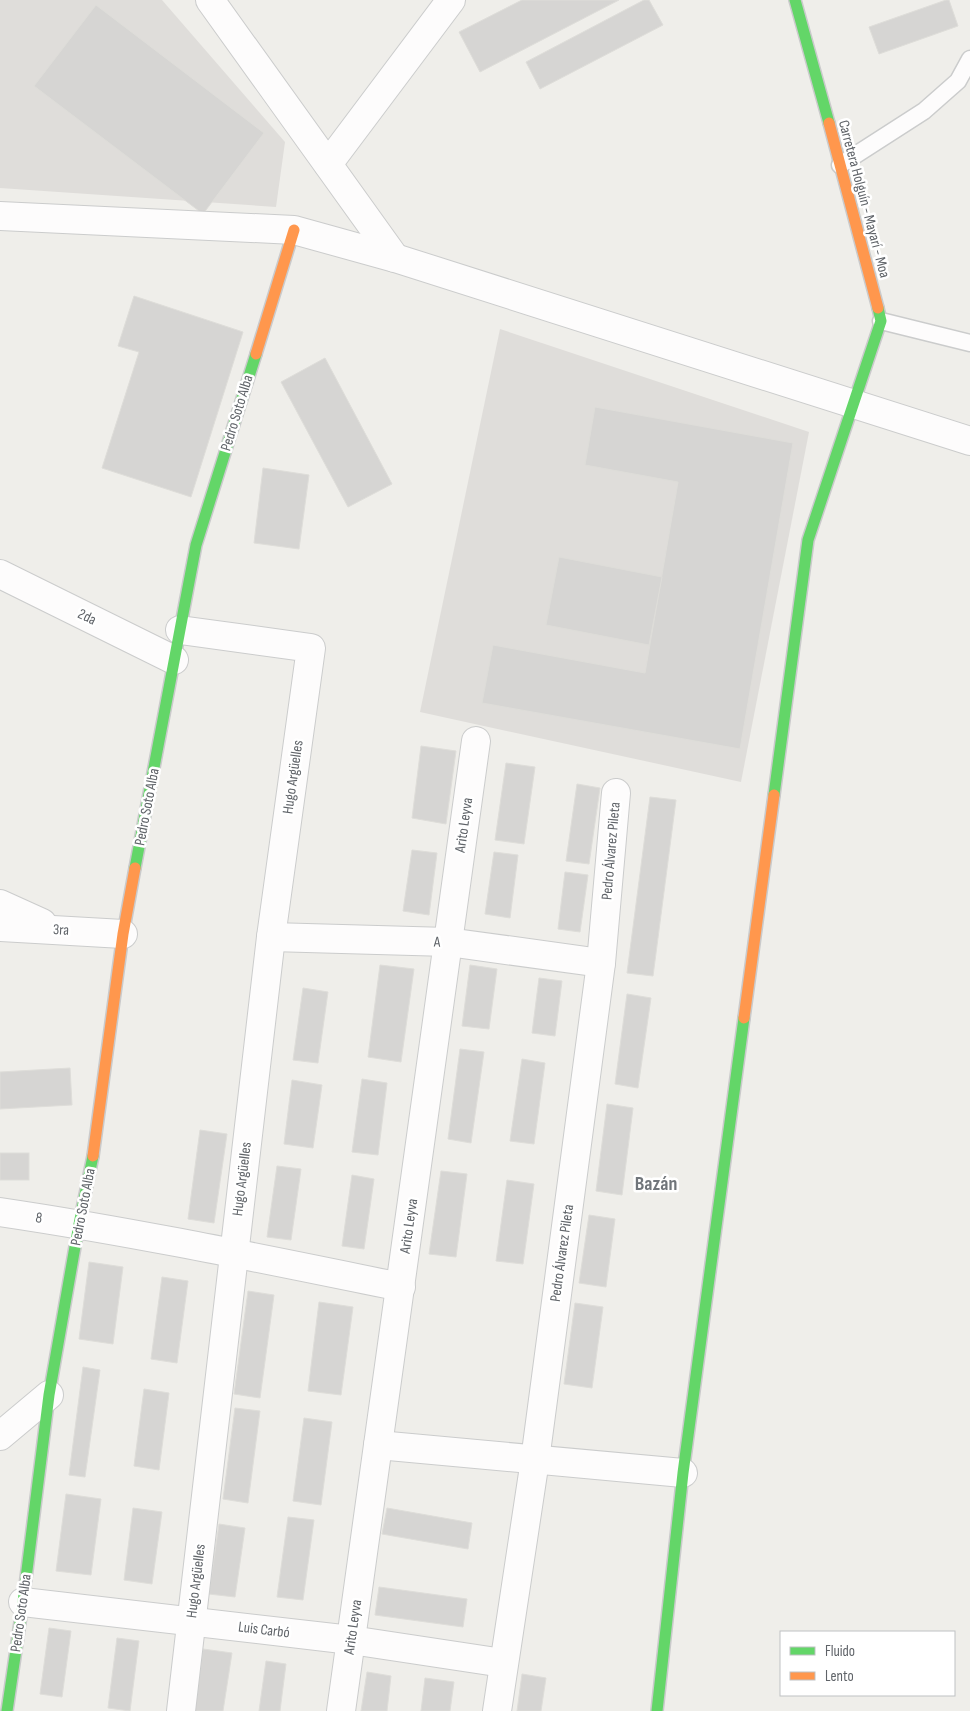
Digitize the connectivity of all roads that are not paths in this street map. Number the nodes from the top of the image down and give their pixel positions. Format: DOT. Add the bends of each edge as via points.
graph roads {
  1 [pos="210,0"];
  2 [pos="451,0"];
  3 [pos="795,0"];
  4 [pos="970,60"];
  5 [pos="328,164"];
  6 [pos="840,165"];
  7 [pos="0,216"];
  8 [pos="294,230"];
  9 [pos="395,258"];
  10 [pos="880,321"];
  11 [pos="970,342"];
  12 [pos="853,404"];
  13 [pos="970,441"];
  14 [pos="0,574"];
  15 [pos="180,630"];
  16 [pos="174,660"];
  17 [pos="476,741"];
  18 [pos="616,793"];
  19 [pos="0,904"];
  20 [pos="0,927"];
  21 [pos="58,930"];
  22 [pos="123,934"];
  23 [pos="271,937"];
  24 [pos="448,942"];
  25 [pos="601,963"];
  26 [pos="0,1212"];
  27 [pos="79,1224"];
  28 [pos="234,1253"];
  29 [pos="401,1287"];
  30 [pos="50,1395"];
  31 [pos="0,1436"];
  32 [pos="378,1445"];
  33 [pos="535,1460"];
  34 [pos="683,1473"];
  35 [pos="23,1602"];
  36 [pos="191,1622"];
  37 [pos="351,1640"];
  38 [pos="503,1663"];
  39 [pos="7,1711"];
  40 [pos="181,1711"];
  41 [pos="341,1711"];
  42 [pos="496,1711"];
  43 [pos="657,1711"];
  1 -- 5 [label="street"];
  2 -- 5 [label="street"];
  3 -- 6 [label="main road, Carretera Holguín - Mayarí - Moa"];
  4 -- 6 [label="lane" via="958,81 924,111"];
  5 -- 9 [label="street"];
  6 -- 10 [label="main road, Carretera Holguín - Mayarí - Moa"];
  7 -- 8 [label="street"];
  8 -- 9 [label="street"];
  8 -- 15 [label="main road, Pedro Soto Alba" via="196,546"];
  9 -- 12 [label="street"];
  10 -- 11 [label="lane"];
  10 -- 12 [label="main road"];
  12 -- 13 [label="street"];
  12 -- 34 [label="main road" via="808,540"];
  14 -- 16 [label="street, 2da"];
  15 -- 16 [label="main road, Pedro Soto Alba"];
  15 -- 23 [label="street, Hugo Argüelles" via="311,648"];
  16 -- 22 [label="main road, Pedro Soto Alba"];
  17 -- 24 [label="street, Arito Leyva"];
  18 -- 25 [label="street, Pedro Álvarez Pileta"];
  19 -- 21 [label="street"];
  20 -- 21 [label="street, 3ra"];
  21 -- 22 [label="street, 3ra"];
  22 -- 27 [label="main road, Pedro Soto Alba" via="94,1150"];
  23 -- 24 [label="street, A"];
  23 -- 28 [label="street, Hugo Argüelles"];
  24 -- 25 [label="street, A"];
  24 -- 29 [label="street, Arito Leyva"];
  25 -- 33 [label="street, Pedro Álvarez Pileta"];
  26 -- 27 [label="street, 8"];
  27 -- 28 [label="street, 8"];
  27 -- 30 [label="main road, Pedro Soto Alba"];
  28 -- 29 [label="street, 8"];
  28 -- 36 [label="street, Hugo Argüelles"];
  29 -- 32 [label="street, Arito Leyva"];
  30 -- 31 [label="street"];
  30 -- 35 [label="main road, Pedro Soto Alba"];
  32 -- 33 [label="street"];
  32 -- 37 [label="street, Arito Leyva"];
  33 -- 34 [label="street"];
  33 -- 38 [label="street, Pedro Álvarez Pileta"];
  34 -- 43 [label="main road"];
  35 -- 36 [label="street, Luis Carbó"];
  35 -- 39 [label="main road, Pedro Soto Alba"];
  36 -- 37 [label="street, Luis Carbó"];
  36 -- 40 [label="street, Hugo Argüelles"];
  37 -- 38 [label="street, Luis Carbó"];
  37 -- 41 [label="street, Arito Leyva"];
  38 -- 42 [label="street, Pedro Álvarez Pileta"];
}
